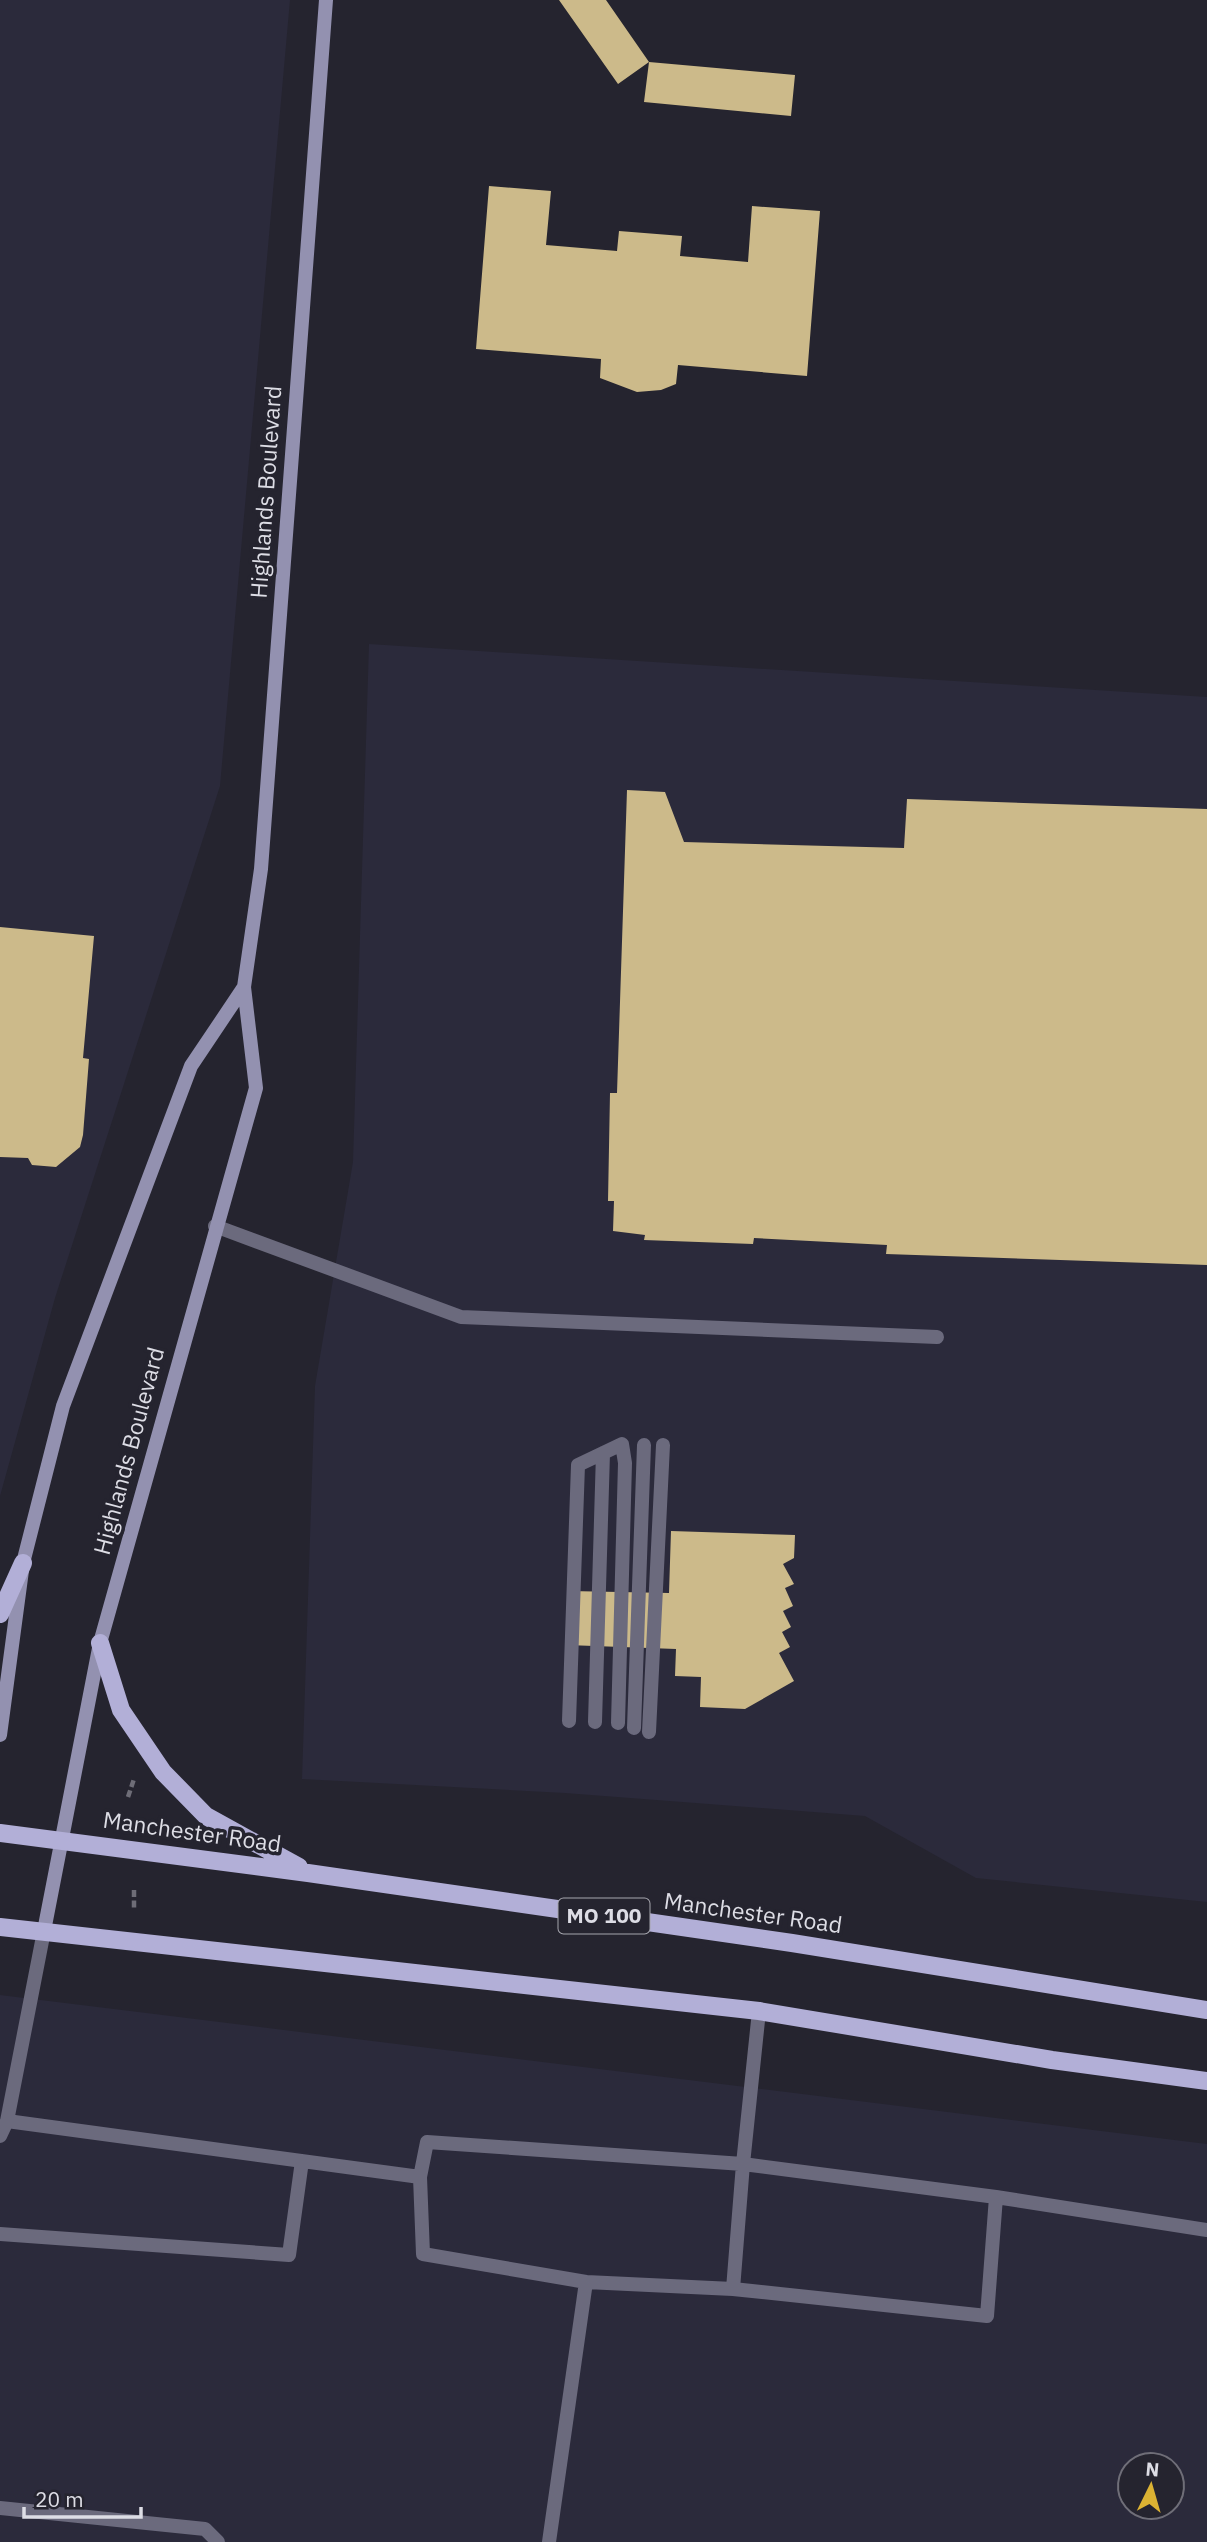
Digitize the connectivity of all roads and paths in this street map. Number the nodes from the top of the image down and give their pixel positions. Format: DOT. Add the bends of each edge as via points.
graph roads {
  1 [pos="326,0"];
  2 [pos="244,987"];
  3 [pos="215,1226"];
  4 [pos="937,1337"];
  5 [pos="645,1445"];
  6 [pos="663,1445"];
  7 [pos="603,1453"];
  8 [pos="23,1563"];
  9 [pos="0,1614"];
  10 [pos="100,1643"];
  11 [pos="569,1721"];
  12 [pos="595,1722"];
  13 [pos="618,1723"];
  14 [pos="634,1728"];
  15 [pos="649,1732"];
  16 [pos="0,1735"];
  17 [pos="139,1773"];
  18 [pos="128,1797"];
  19 [pos="0,1833"];
  20 [pos="64,1839"];
  21 [pos="308,1872"];
  22 [pos="134,1890"];
  23 [pos="134,1910"];
  24 [pos="0,1927"];
  25 [pos="44,1931"];
  26 [pos="1207,2010"];
  27 [pos="759,2011"];
  28 [pos="1207,2081"];
  29 [pos="8,2121"];
  30 [pos="0,2136"];
  31 [pos="302,2161"];
  32 [pos="743,2164"];
  33 [pos="420,2177"];
  34 [pos="996,2197"];
  35 [pos="1207,2230"];
  36 [pos="0,2234"];
  37 [pos="586,2282"];
  38 [pos="733,2289"];
  39 [pos="0,2508"];
  40 [pos="218,2542"];
  41 [pos="550,2542"];
  1 -- 2 [label="street, Highlands Boulevard" via="262,855"];
  2 -- 3 [label="street, Highlands Boulevard" via="256,1088"];
  2 -- 8 [label="street, Highlands Boulevard" via="191,1066 133,1212 63,1406"];
  3 -- 4 [label="lane" via="461,1317"];
  3 -- 10 [label="street, Highlands Boulevard"];
  5 -- 14 [label="lane"];
  6 -- 15 [label="lane"];
  7 -- 11 [label="lane" via="578,1465"];
  7 -- 12 [label="lane"];
  7 -- 13 [label="lane" via="622,1444 625,1463"];
  8 -- 9 [label="main road"];
  8 -- 16 [label="street, Highlands Boulevard"];
  10 -- 20 [label="street, Highlands Boulevard"];
  10 -- 21 [label="main road" via="121,1710 163,1772 206,1816"];
  17 -- 18 [label="path" via="130,1783"];
  19 -- 20 [label="main road, Manchester Road / MO 100"];
  20 -- 21 [label="main road, Manchester Road / MO 100"];
  20 -- 25 [label="street, Highlands Boulevard"];
  21 -- 26 [label="main road, Manchester Road / MO 100" via="905,1960"];
  22 -- 23 [label="path"];
  24 -- 25 [label="main road"];
  25 -- 27 [label="main road"];
  25 -- 29 [label="lane"];
  27 -- 28 [label="main road"];
  27 -- 32 [label="lane"];
  29 -- 30 [label="lane"];
  29 -- 31 [label="lane"];
  31 -- 33 [label="lane"];
  31 -- 36 [label="lane" via="289,2255"];
  32 -- 33 [label="lane" via="427,2142"];
  32 -- 34 [label="lane"];
  32 -- 38 [label="lane"];
  33 -- 37 [label="lane" via="423,2254"];
  34 -- 35 [label="lane"];
  34 -- 38 [label="lane" via="987,2316"];
  37 -- 38 [label="lane"];
  37 -- 41 [label="lane"];
  39 -- 40 [label="lane" via="205,2529"];
}
